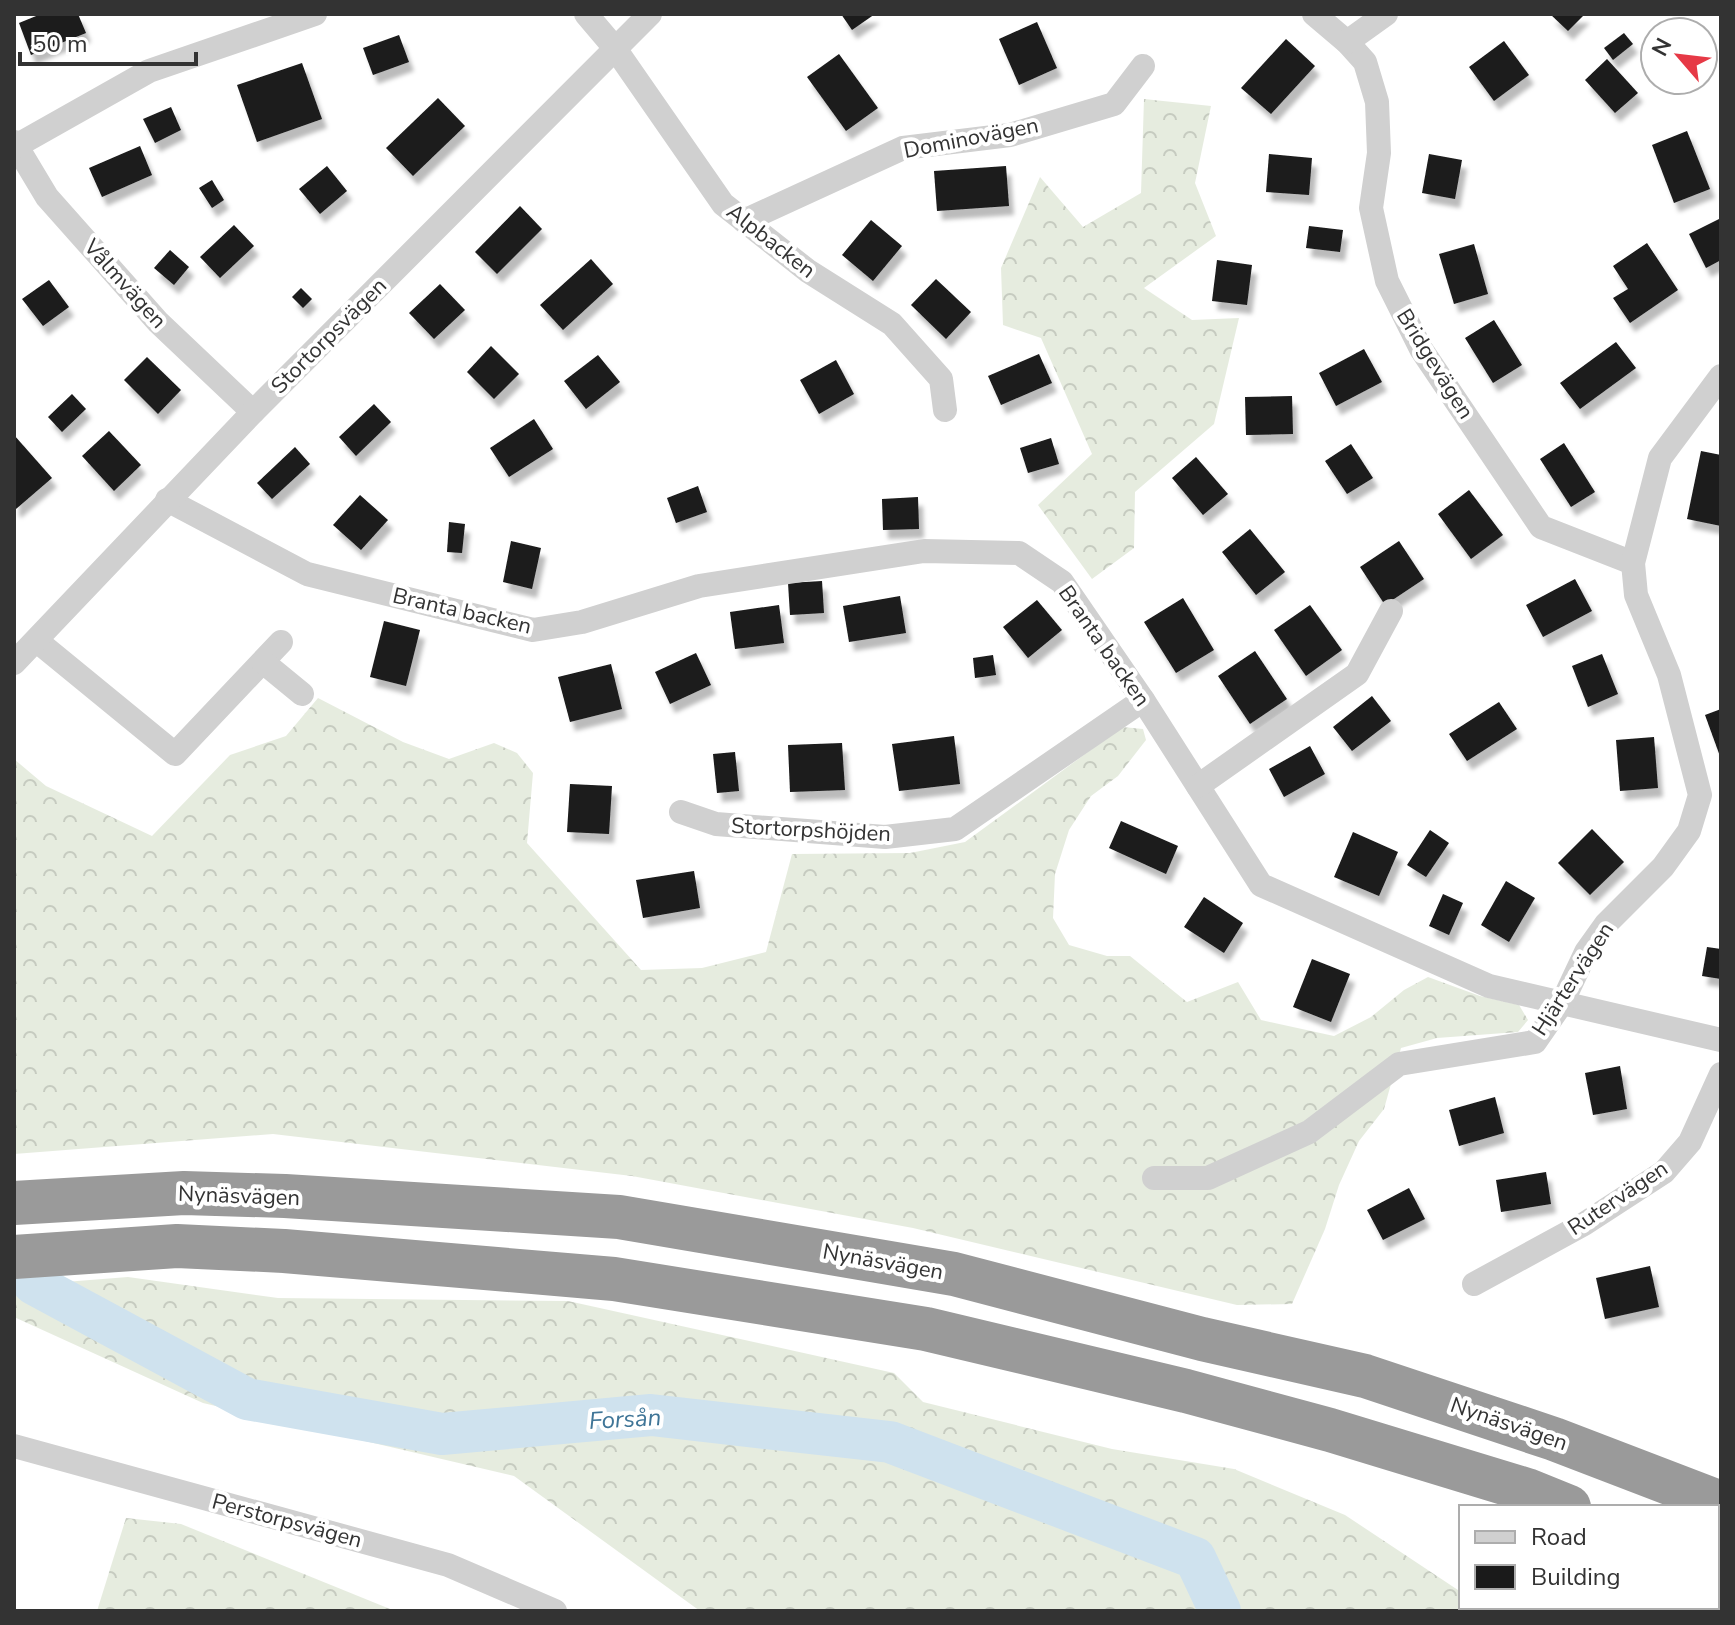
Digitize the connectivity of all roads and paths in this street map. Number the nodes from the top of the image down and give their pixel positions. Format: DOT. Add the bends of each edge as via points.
graph roads {
  1 [pos="315,14"];
  2 [pos="586,14"];
  3 [pos="650,14"];
  4 [pos="1314,14"];
  5 [pos="1386,14"];
  6 [pos="1347,42"];
  7 [pos="614,47"];
  8 [pos="1143,66"];
  9 [pos="15,144"];
  10 [pos="744,221"];
  11 [pos="1721,376"];
  12 [pos="945,410"];
  13 [pos="253,412"];
  14 [pos="167,500"];
  15 [pos="1633,563"];
  16 [pos="1391,611"];
  17 [pos="37,641"];
  18 [pos="281,642"];
  19 [pos="263,662"];
  20 [pos="14,663"];
  21 [pos="302,694"];
  22 [pos="1143,700"];
  23 [pos="1198,786"];
  24 [pos="681,812"];
  25 [pos="1562,1003"];
  26 [pos="1721,1040"];
  27 [pos="1721,1074"];
  28 [pos="1154,1178"];
  29 [pos="14,1203"];
  30 [pos="14,1257"];
  31 [pos="1474,1284"];
  32 [pos="14,1446"];
  33 [pos="1721,1503"];
  34 [pos="1564,1505"];
  35 [pos="555,1611"];
  1 -- 9 [label="street" via="149,71"];
  2 -- 7 [label="street, Alpbacken"];
  3 -- 7 [label="street, Stortorpsvägen"];
  4 -- 6 [label="street, Bridgevägen"];
  5 -- 6 [label="street"];
  6 -- 15 [label="street, Bridgevägen" via="1365,62 1377,102 1379,153 1371,208 1387,281 1421,349 1541,527"];
  7 -- 10 [label="street, Alpbacken" via="723,204"];
  7 -- 13 [label="street, Stortorpsvägen"];
  8 -- 10 [label="street, Dominovägen" via="1114,104 1010,135 903,148"];
  9 -- 13 [label="street, Vålmvägen" via="47,197 148,310"];
  10 -- 12 [label="street, Alpbacken" via="808,271 892,324 941,379"];
  11 -- 15 [label="street, Hjärtervägen" via="1660,458"];
  13 -- 14 [label="street, Stortorpsvägen"];
  14 -- 17 [label="street, Stortorpsvägen"];
  14 -- 22 [label="street, Branta backen" via="307,574 533,630 582,622 699,586 924,551 1019,553 1062,582"];
  15 -- 25 [label="street, Hjärtervägen" via="1636,595 1669,675 1700,795 1689,831 1663,867 1606,924"];
  16 -- 23 [label="street" via="1357,674"];
  17 -- 19 [label="street" via="175,754"];
  17 -- 20 [label="street, Stortorpsvägen"];
  18 -- 19 [label="street"];
  19 -- 21 [label="street"];
  22 -- 23 [label="street, Branta backen"];
  22 -- 24 [label="street, Stortorpshöjden" via="955,829 885,837 716,824"];
  23 -- 25 [label="street, Branta backen" via="1261,885 1489,986"];
  25 -- 26 [label="street, Branta backen"];
  25 -- 28 [label="street, Hjärtervägen" via="1535,1042 1399,1064 1309,1132 1208,1178"];
  27 -- 31 [label="street, Rutervägen" via="1690,1142 1664,1172 1584,1224"];
  29 -- 33 [label="highway, Nynäsvägen" via="184,1193 619,1217 954,1274 1365,1376 1554,1439"];
  30 -- 34 [label="highway" via="177,1246 614,1279 926,1329 1330,1430"];
  32 -- 35 [label="street, Perstorpsvägen" via="448,1565"];
}
